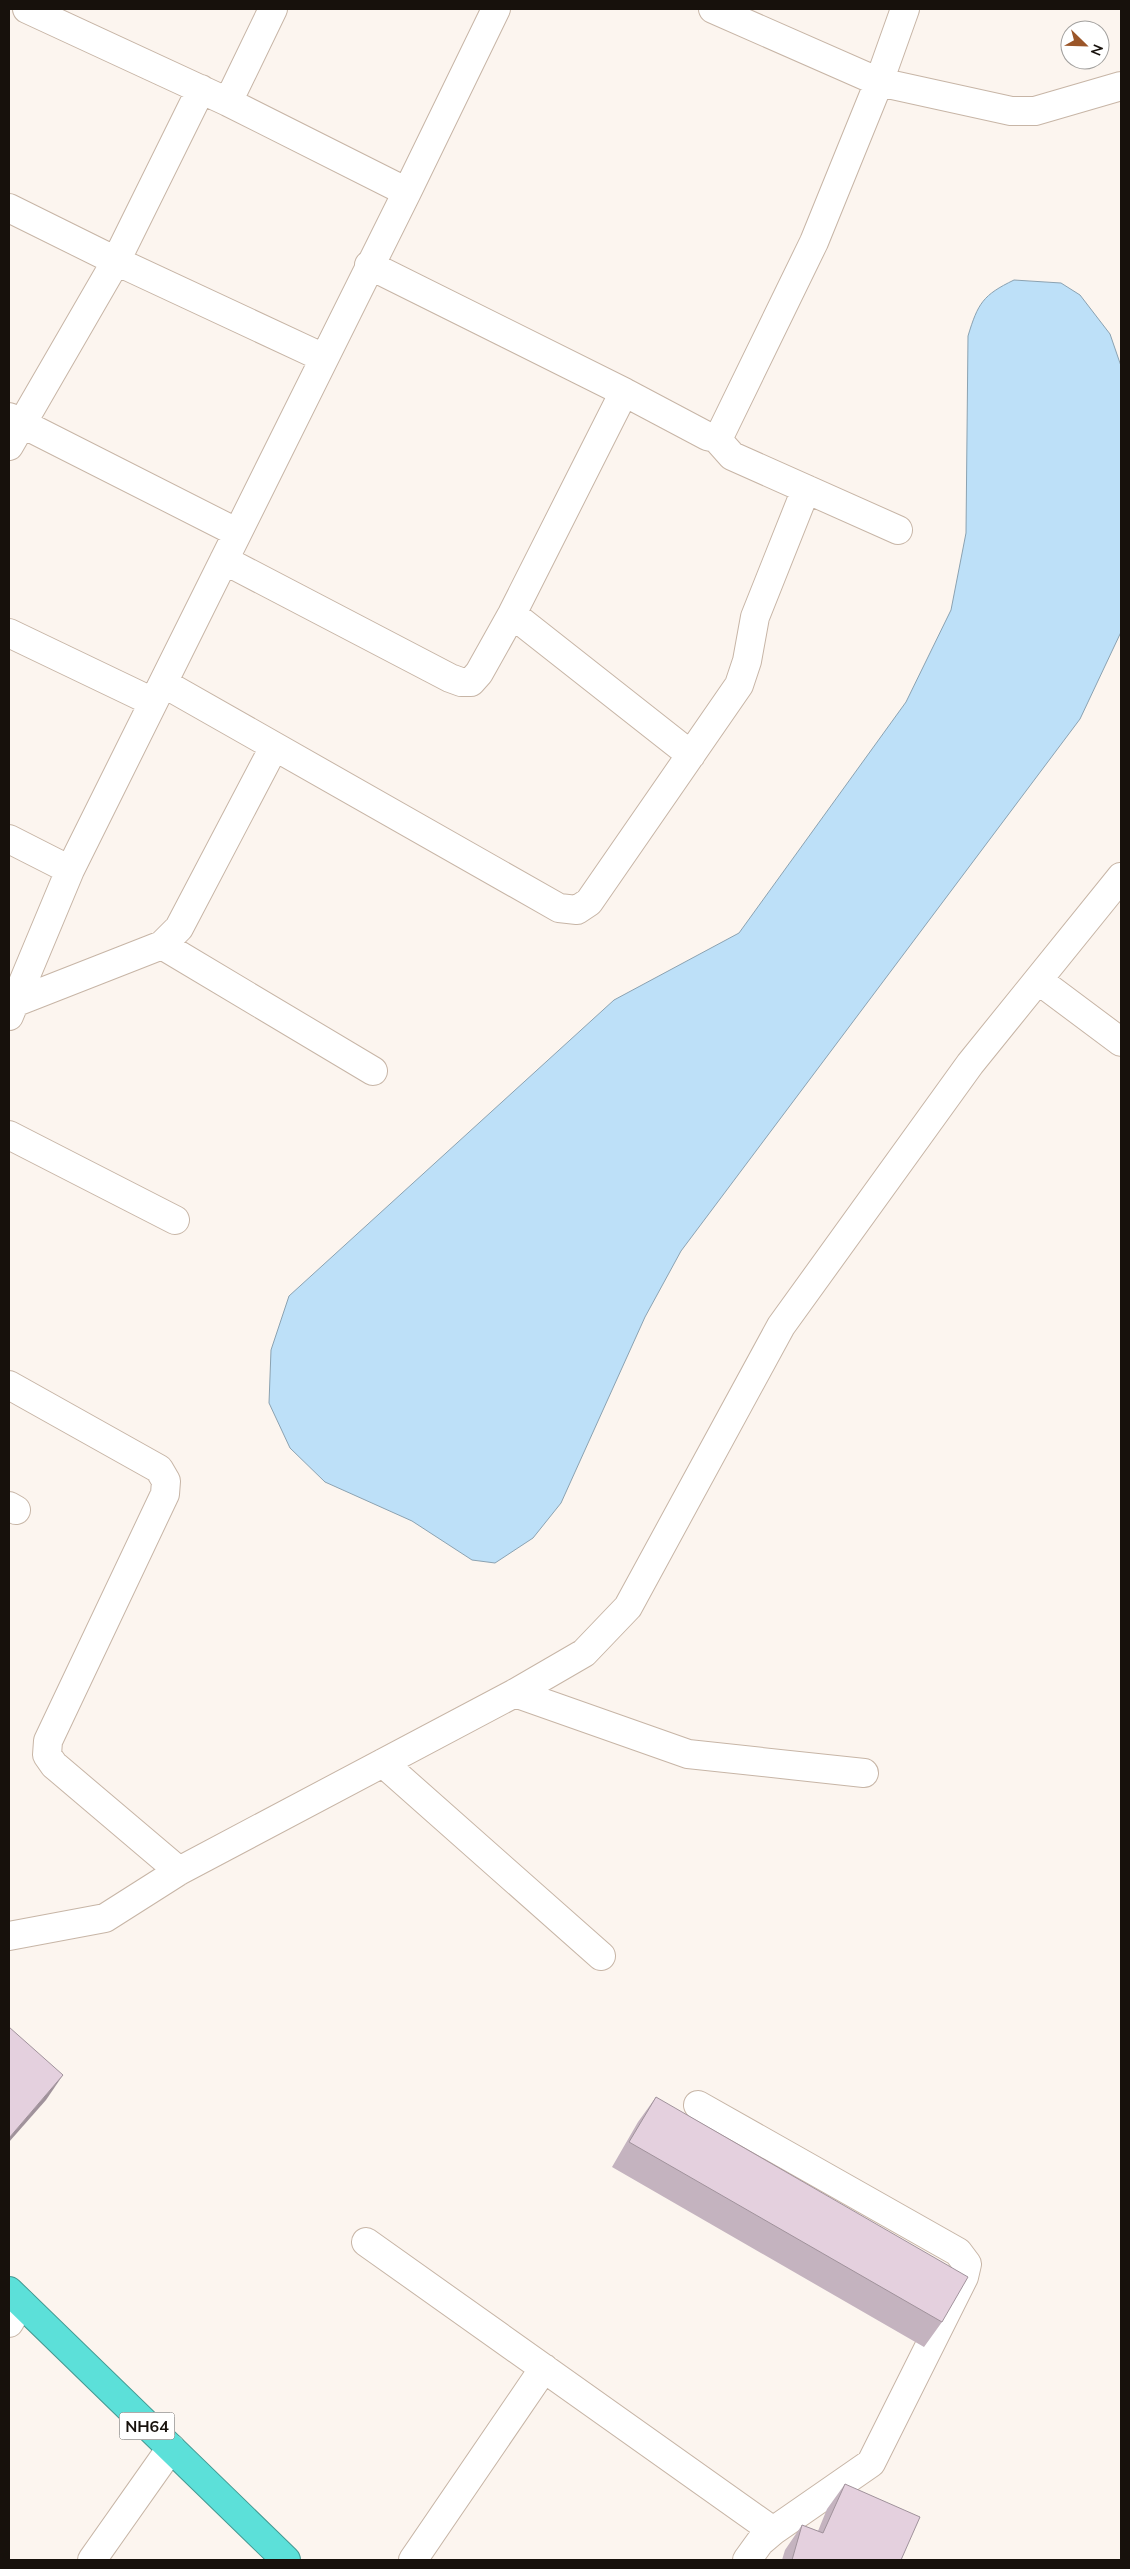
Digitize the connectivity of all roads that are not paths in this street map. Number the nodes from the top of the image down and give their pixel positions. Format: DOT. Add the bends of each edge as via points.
graph roads {
  1 [pos="273,9"];
  2 [pos="496,9"];
  3 [pos="713,9"];
  4 [pos="905,9"];
  5 [pos="42,12"];
  6 [pos="766,19"];
  7 [pos="879,82"];
  8 [pos="1121,86"];
  9 [pos="201,89"];
  10 [pos="228,102"];
  11 [pos="408,192"];
  12 [pos="9,208"];
  13 [pos="116,261"];
  14 [pos="369,265"];
  15 [pos="324,358"];
  16 [pos="624,392"];
  17 [pos="13,428"];
  18 [pos="716,438"];
  19 [pos="806,489"];
  20 [pos="898,530"];
  21 [pos="236,532"];
  22 [pos="224,560"];
  23 [pos="512,614"];
  24 [pos="9,633"];
  25 [pos="158,693"];
  26 [pos="274,746"];
  27 [pos="691,755"];
  28 [pos="9,839"];
  29 [pos="70,870"];
  30 [pos="1121,877"];
  31 [pos="162,945"];
  32 [pos="1038,980"];
  33 [pos="12,1010"];
  34 [pos="1121,1042"];
  35 [pos="373,1071"];
  36 [pos="9,1135"];
  37 [pos="175,1220"];
  38 [pos="9,1385"];
  39 [pos="515,1693"];
  40 [pos="383,1763"];
  41 [pos="864,1773"];
  42 [pos="179,1871"];
  43 [pos="9,1936"];
  44 [pos="601,1956"];
  45 [pos="698,2105"];
  46 [pos="366,2242"];
  47 [pos="13,2305"];
  48 [pos="544,2368"];
  49 [pos="171,2448"];
  50 [pos="773,2531"];
  51 [pos="92,2560"];
  52 [pos="286,2560"];
  53 [pos="413,2560"];
  54 [pos="747,2560"];
  1 -- 10 [label="street"];
  2 -- 11 [label="street"];
  3 -- 6 [label="street"];
  4 -- 7 [label="street"];
  5 -- 9 [label="street"];
  6 -- 7 [label="street"];
  7 -- 8 [label="street" via="1011,111 1034,111"];
  7 -- 18 [label="street" via="814,242"];
  9 -- 10 [label="street"];
  9 -- 13 [label="street"];
  10 -- 11 [label="street"];
  11 -- 14 [label="street"];
  12 -- 13 [label="street"];
  13 -- 15 [label="street"];
  13 -- 17 [label="street"];
  14 -- 15 [label="street"];
  14 -- 16 [label="street"];
  15 -- 21 [label="street"];
  16 -- 18 [label="street" via="706,436"];
  16 -- 23 [label="street"];
  17 -- 21 [label="street"];
  18 -- 19 [label="street" via="732,456"];
  19 -- 20 [label="street"];
  19 -- 27 [label="street" via="756,617 739,685"];
  21 -- 22 [label="street"];
  22 -- 23 [label="street" via="461,682 471,682 479,673"];
  22 -- 25 [label="street"];
  23 -- 27 [label="street"];
  24 -- 25 [label="street"];
  25 -- 26 [label="street"];
  25 -- 29 [label="street"];
  26 -- 27 [label="street" via="559,908 577,910 590,902"];
  26 -- 31 [label="street" via="179,928"];
  28 -- 29 [label="street"];
  29 -- 33 [label="street"];
  30 -- 32 [label="street"];
  31 -- 33 [label="street"];
  31 -- 35 [label="street"];
  32 -- 34 [label="street"];
  32 -- 39 [label="street" via="970,1064 781,1326 628,1607 584,1653"];
  36 -- 37 [label="street"];
  38 -- 42 [label="street" via="159,1469 166,1480 165,1494 48,1741 47,1755 54,1765"];
  39 -- 40 [label="street"];
  39 -- 41 [label="street" via="688,1754"];
  40 -- 42 [label="street"];
  40 -- 44 [label="street"];
  42 -- 43 [label="street" via="105,1918"];
  45 -- 50 [label="street" via="958,2252 967,2264 964,2277 870,2463"];
  46 -- 48 [label="street"];
  47 -- 49 [label="highway, NH64"];
  48 -- 50 [label="street"];
  48 -- 53 [label="street"];
  49 -- 51 [label="street"];
  49 -- 52 [label="highway, NH64"];
  50 -- 54 [label="street"];
}
